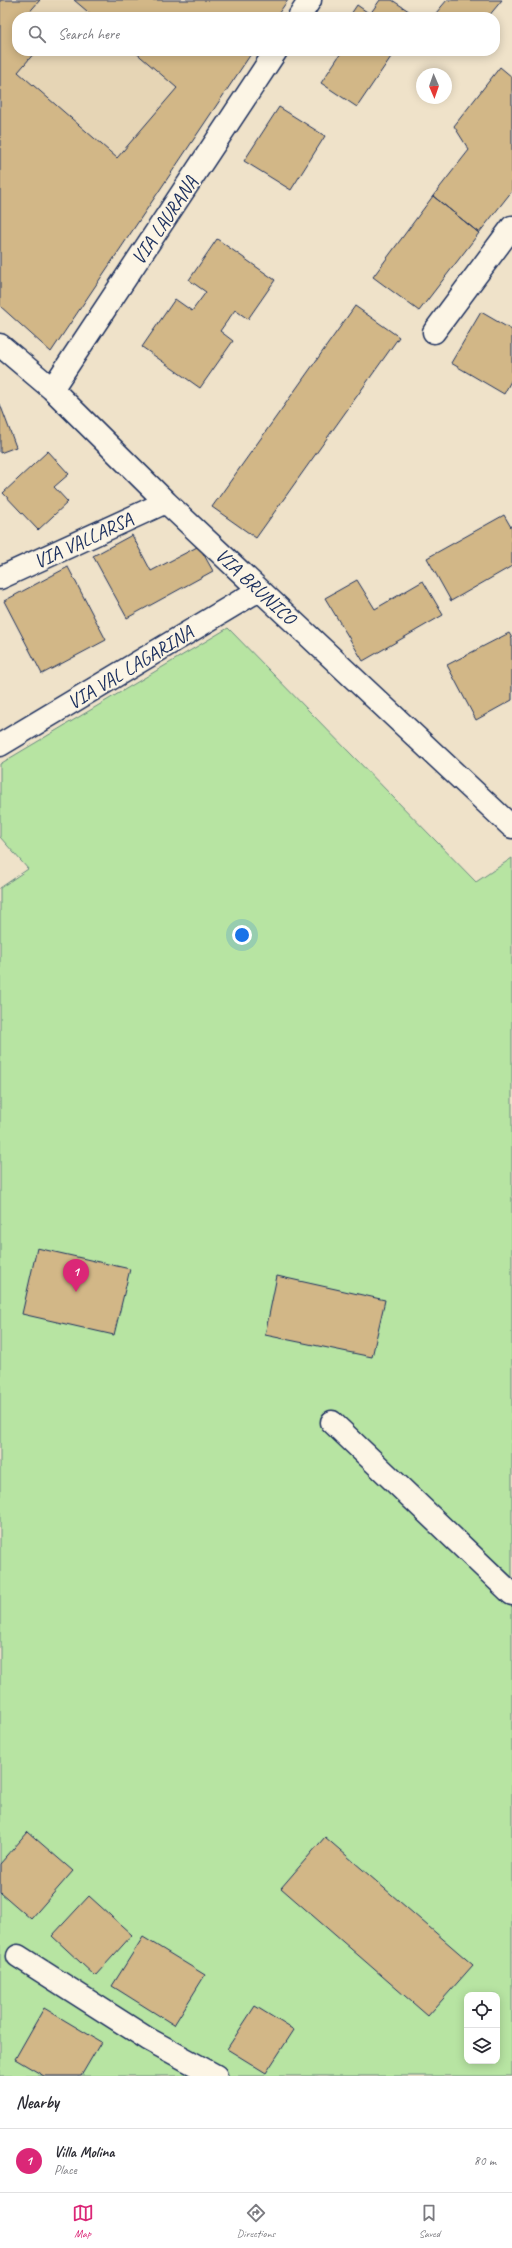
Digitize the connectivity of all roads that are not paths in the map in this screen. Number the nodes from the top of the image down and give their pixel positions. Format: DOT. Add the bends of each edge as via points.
graph roads {
  1 [pos="310,0"];
  2 [pos="302,12"];
  3 [pos="273,56"];
  4 [pos="512,227"];
  5 [pos="434,332"];
  6 [pos="0,345"];
  7 [pos="52,389"];
  8 [pos="166,502"];
  9 [pos="0,578"];
  10 [pos="259,590"];
  11 [pos="0,744"];
  12 [pos="508,816"];
  13 [pos="332,1422"];
  14 [pos="512,1594"];
  15 [pos="18,1956"];
  16 [pos="216,2076"];
  1 -- 2 [label="street"];
  3 -- 7 [label="street, VIA LAURANA"];
  4 -- 5 [label="street"];
  6 -- 7 [label="street, VIA BRUNICO"];
  7 -- 8 [label="street, VIA BRUNICO"];
  8 -- 9 [label="street, VIA VALLARSA"];
  8 -- 10 [label="street, VIA BRUNICO"];
  10 -- 11 [label="street, VIA VAL LAGARINA"];
  10 -- 12 [label="street, VIA BRUNICO"];
  13 -- 14 [label="street"];
  15 -- 16 [label="street" via="148,2039"];
}
